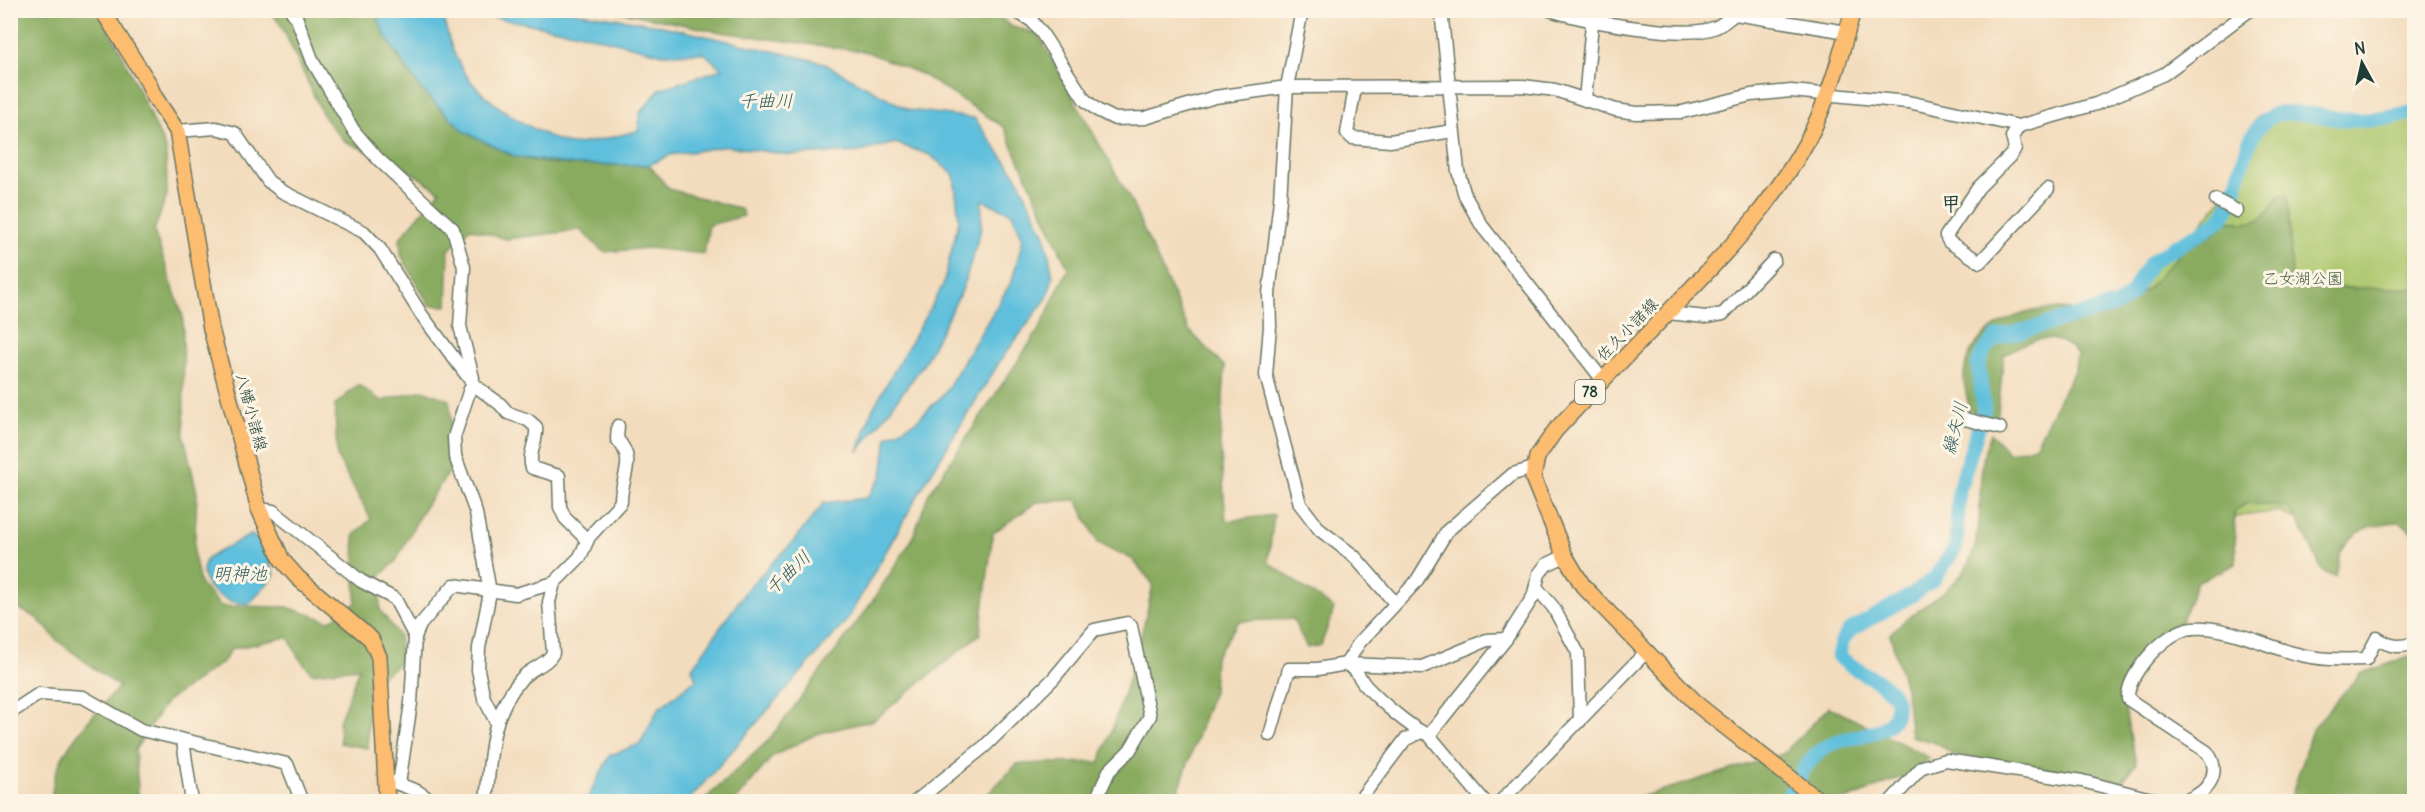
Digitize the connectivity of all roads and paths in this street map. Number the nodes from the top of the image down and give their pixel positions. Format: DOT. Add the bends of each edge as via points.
graph roads {
  1 [pos="102,10"];
  2 [pos="291,10"];
  3 [pos="1014,10"];
  4 [pos="1302,10"];
  5 [pos="1441,10"];
  6 [pos="1550,10"];
  7 [pos="1853,10"];
  8 [pos="2250,10"];
  9 [pos="1592,22"];
  10 [pos="1847,32"];
  11 [pos="1287,87"];
  12 [pos="1449,87"];
  13 [pos="1355,88"];
  14 [pos="1827,95"];
  15 [pos="1585,100"];
  16 [pos="2019,126"];
  17 [pos="177,131"];
  18 [pos="1453,131"];
  19 [pos="2048,189"];
  20 [pos="2216,200"];
  21 [pos="2237,211"];
  22 [pos="1774,260"];
  23 [pos="1668,313"];
  24 [pos="1602,380"];
  25 [pos="474,386"];
  26 [pos="1965,418"];
  27 [pos="618,426"];
  28 [pos="2000,428"];
  29 [pos="1534,468"];
  30 [pos="259,508"];
  31 [pos="587,540"];
  32 [pos="1565,556"];
  33 [pos="554,583"];
  34 [pos="1536,587"];
  35 [pos="490,592"];
  36 [pos="1395,603"];
  37 [pos="415,638"];
  38 [pos="1506,639"];
  39 [pos="2415,643"];
  40 [pos="1645,652"];
  41 [pos="1346,664"];
  42 [pos="10,713"];
  43 [pos="495,720"];
  44 [pos="1580,721"];
  45 [pos="1425,733"];
  46 [pos="1270,735"];
  47 [pos="183,741"];
  48 [pos="392,782"];
  49 [pos="192,801"];
  50 [pos="302,801"];
  51 [pos="387,801"];
  52 [pos="433,801"];
  53 [pos="486,801"];
  54 [pos="915,801"];
  55 [pos="1095,801"];
  56 [pos="1358,801"];
  57 [pos="1485,801"];
  58 [pos="1500,801"];
  59 [pos="1821,801"];
  60 [pos="1890,801"];
  61 [pos="2178,801"];
  1 -- 17 [label="main road, 八幡小諸線"];
  2 -- 25 [label="street" via="314,62 354,131 377,158 453,229 464,267 460,326"];
  3 -- 11 [label="street" via="1041,32 1085,100 1115,119 1145,118 1215,97"];
  4 -- 11 [label="street"];
  5 -- 12 [label="street"];
  6 -- 9 [label="street"];
  7 -- 10 [label="main road, 佐久小諸線 / 78"];
  8 -- 16 [label="street" via="2164,74 2096,104"];
  9 -- 10 [label="street" via="1672,32 1714,28 1735,14"];
  9 -- 15 [label="street"];
  10 -- 14 [label="main road, 佐久小諸線 / 78"];
  11 -- 13 [label="street"];
  11 -- 36 [label="street" via="1266,375 1300,504 1320,530 1354,556"];
  12 -- 13 [label="street"];
  12 -- 15 [label="street" via="1535,87"];
  12 -- 18 [label="street"];
  13 -- 18 [label="street" via="1347,133 1352,138 1390,141"];
  14 -- 15 [label="street" via="1770,93 1657,114 1616,110"];
  14 -- 16 [label="street" via="1908,102"];
  14 -- 23 [label="main road, 佐久小諸線 / 78" via="1807,141 1772,198"];
  16 -- 19 [label="street" via="2012,137 2013,154 1978,188 1946,236 1980,262"];
  17 -- 25 [label="street" via="216,128 235,133 268,181 281,191 364,232 380,249"];
  17 -- 30 [label="main road, 八幡小諸線" via="211,329"];
  18 -- 24 [label="street" via="1461,184 1472,211"];
  20 -- 21 [label="street"];
  22 -- 23 [label="street" via="1723,314"];
  23 -- 24 [label="main road, 佐久小諸線 / 78"];
  24 -- 29 [label="main road, 佐久小諸線 / 78" via="1555,431"];
  25 -- 31 [label="street" via="508,413 536,426 529,460 532,468 559,476 560,507 565,518"];
  25 -- 35 [label="street" via="454,437 455,456 476,513"];
  26 -- 28 [label="street"];
  27 -- 31 [label="street" via="617,439 626,448 628,467 620,489 621,502"];
  29 -- 32 [label="main road" via="1536,489"];
  29 -- 36 [label="street" via="1513,474 1447,531 1416,582"];
  30 -- 37 [label="street" via="273,511 361,580 395,599"];
  30 -- 48 [label="main road, 八幡小諸線" via="282,560 371,639 379,657"];
  31 -- 33 [label="street" via="580,557"];
  32 -- 34 [label="street" via="1546,565"];
  32 -- 40 [label="main road" via="1583,586"];
  33 -- 35 [label="street" via="516,594"];
  33 -- 43 [label="street" via="549,602 553,653 525,673 508,694"];
  34 -- 38 [label="street"];
  34 -- 44 [label="street" via="1553,607 1578,653"];
  35 -- 37 [label="street" via="454,585 420,625"];
  35 -- 43 [label="street" via="478,670 484,698"];
  36 -- 41 [label="street" via="1359,643"];
  37 -- 48 [label="street" via="411,703"];
  38 -- 41 [label="street" via="1487,640 1422,667"];
  38 -- 45 [label="street"];
  39 -- 61 [label="street" via="2389,645 2378,638 2366,658 2335,661 2206,629 2186,629 2166,640 2140,666 2128,699 2213,759 2215,772 2209,785 2200,795"];
  40 -- 44 [label="street"];
  40 -- 59 [label="main road" via="1699,706"];
  41 -- 45 [label="street" via="1354,667 1365,684"];
  41 -- 46 [label="street" via="1289,669"];
  42 -- 47 [label="street" via="39,694 68,694 83,697 141,730"];
  43 -- 53 [label="street"];
  44 -- 58 [label="street"];
  45 -- 56 [label="street" via="1405,740"];
  45 -- 57 [label="street"];
  47 -- 49 [label="street"];
  47 -- 50 [label="street" via="287,764"];
  48 -- 51 [label="main road, 八幡小諸線"];
  48 -- 52 [label="street" via="417,790"];
  54 -- 55 [label="street" via="985,746 1053,679 1094,630 1127,623 1131,626 1150,716 1130,750 1109,771"];
  60 -- 61 [label="street" via="1922,767 1946,760"];
}
